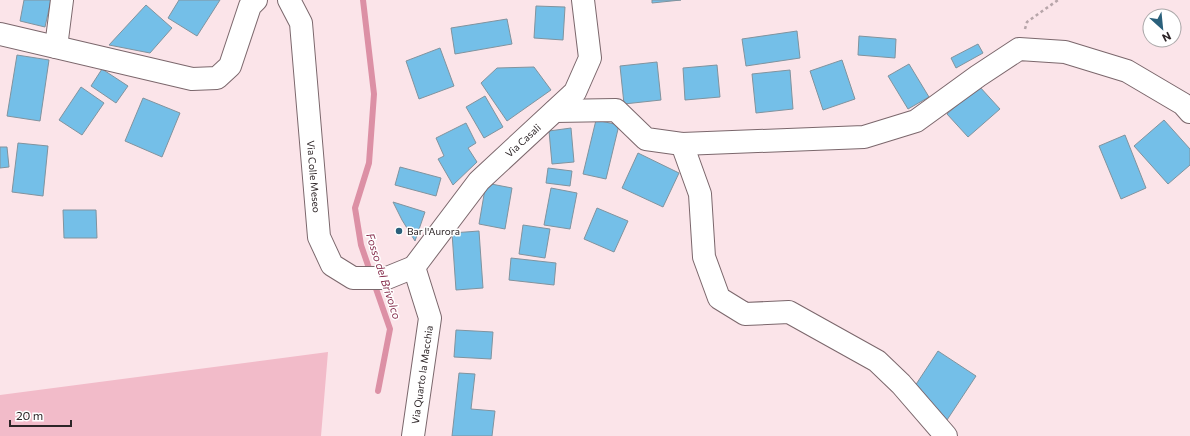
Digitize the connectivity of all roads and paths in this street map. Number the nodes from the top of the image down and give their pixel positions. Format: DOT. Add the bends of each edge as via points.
graph roads {
  1 [pos="62,0"];
  2 [pos="256,0"];
  3 [pos="288,0"];
  4 [pos="583,0"];
  5 [pos="1058,0"];
  6 [pos="0,34"];
  7 [pos="56,47"];
  8 [pos="1019,49"];
  9 [pos="555,111"];
  10 [pos="1190,112"];
  11 [pos="682,144"];
  12 [pos="414,266"];
  13 [pos="413,436"];
  14 [pos="946,436"];
  1 -- 7 [label="street"];
  2 -- 7 [label="street" via="250,6 230,66 217,78 192,79"];
  3 -- 12 [label="street, Via Colle Meseo" via="301,22 319,236 332,265 353,278 387,278"];
  4 -- 9 [label="street, Via Casali" via="590,58 575,92"];
  5 -- 8 [label="path" via="1027,22"];
  6 -- 7 [label="street"];
  8 -- 10 [label="street" via="1065,52 1126,71 1183,104"];
  8 -- 11 [label="street" via="916,121 864,137"];
  9 -- 11 [label="street" via="616,110 646,140"];
  9 -- 12 [label="street, Via Casali" via="480,181"];
  11 -- 14 [label="street" via="700,194 704,257 719,298 744,314 788,312 877,361 901,384"];
  12 -- 13 [label="street, Via Quarto la Macchia" via="430,318"];
}
